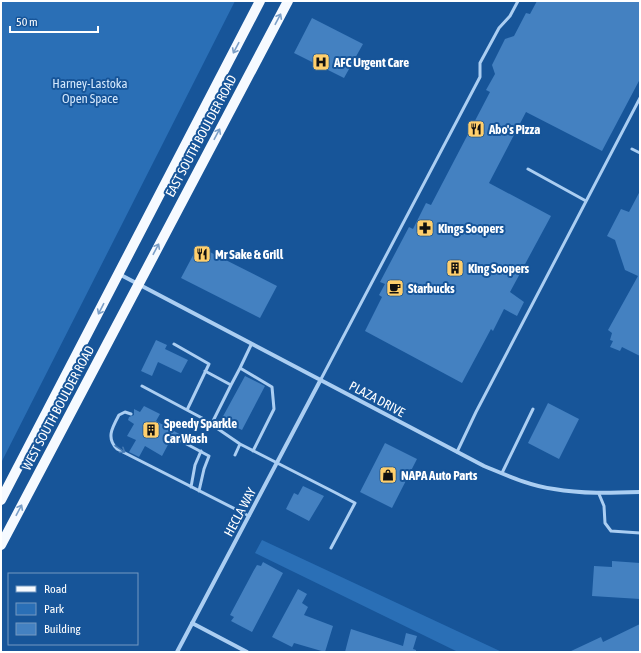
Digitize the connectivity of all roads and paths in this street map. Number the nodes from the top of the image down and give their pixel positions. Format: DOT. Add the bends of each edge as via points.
graph roads {
  1 [pos="260,1"];
  2 [pos="288,1"];
  3 [pos="518,1"];
  4 [pos="640,98"];
  5 [pos="632,149"];
  6 [pos="640,153"];
  7 [pos="528,169"];
  8 [pos="586,201"];
  9 [pos="119,274"];
  10 [pos="137,283"];
  11 [pos="174,344"];
  12 [pos="251,345"];
  13 [pos="240,368"];
  14 [pos="205,372"];
  15 [pos="320,381"];
  16 [pos="231,385"];
  17 [pos="142,386"];
  18 [pos="533,409"];
  19 [pos="187,410"];
  20 [pos="131,414"];
  21 [pos="211,425"];
  22 [pos="180,441"];
  23 [pos="240,444"];
  24 [pos="253,451"];
  25 [pos="201,452"];
  26 [pos="457,452"];
  27 [pos="235,455"];
  28 [pos="277,463"];
  29 [pos="502,473"];
  30 [pos="191,487"];
  31 [pos="199,491"];
  32 [pos="640,492"];
  33 [pos="599,494"];
  34 [pos="1,500"];
  35 [pos="249,516"];
  36 [pos="640,533"];
  37 [pos="1,544"];
  38 [pos="331,548"];
  39 [pos="192,623"];
  40 [pos="177,652"];
  41 [pos="247,652"];
  1 -- 9 [label="main road, EAST SOUTH BOULDER ROAD, one-way"];
  10 -- 2 [label="main road, EAST SOUTH BOULDER ROAD, one-way"];
  3 -- 15 [label="lane" via="491,42 480,64 480,77"];
  4 -- 8 [label="lane"];
  5 -- 6 [label="lane"];
  7 -- 8 [label="lane"];
  8 -- 26 [label="lane"];
  9 -- 10 [label="street, PLAZA DRIVE"];
  9 -- 34 [label="main road, WEST SOUTH BOULDER ROAD, one-way"];
  10 -- 12 [label="street, PLAZA DRIVE"];
  37 -- 10 [label="main road, WEST SOUTH BOULDER ROAD, one-way"];
  11 -- 14 [label="lane" via="209,364"];
  12 -- 13 [label="lane"];
  12 -- 15 [label="street, PLAZA DRIVE"];
  13 -- 16 [label="lane"];
  13 -- 24 [label="lane" via="272,387 274,409"];
  14 -- 16 [label="lane"];
  14 -- 19 [label="lane"];
  15 -- 26 [label="street, PLAZA DRIVE"];
  15 -- 28 [label="street, HECLA WAY"];
  16 -- 21 [label="lane"];
  17 -- 19 [label="lane"];
  18 -- 29 [label="lane"];
  19 -- 21 [label="lane"];
  20 -- 30 [label="lane, one-way" via="125,412 119,416 110,435 112,443 117,449"];
  21 -- 23 [label="lane"];
  22 -- 25 [label="lane"];
  23 -- 24 [label="lane"];
  23 -- 27 [label="lane"];
  24 -- 28 [label="lane"];
  25 -- 30 [label="lane" via="195,465"];
  25 -- 31 [label="lane" via="209,456"];
  26 -- 29 [label="street, PLAZA DRIVE"];
  28 -- 35 [label="street, HECLA WAY"];
  28 -- 38 [label="lane" via="355,503"];
  29 -- 33 [label="street, PLAZA DRIVE" via="553,489"];
  30 -- 31 [label="lane"];
  31 -- 35 [label="lane"];
  32 -- 33 [label="street, PLAZA DRIVE"];
  33 -- 36 [label="lane" via="604,506 605,523 611,531"];
  35 -- 39 [label="street, HECLA WAY"];
  39 -- 40 [label="street, HECLA WAY"];
  39 -- 41 [label="street"];
}
